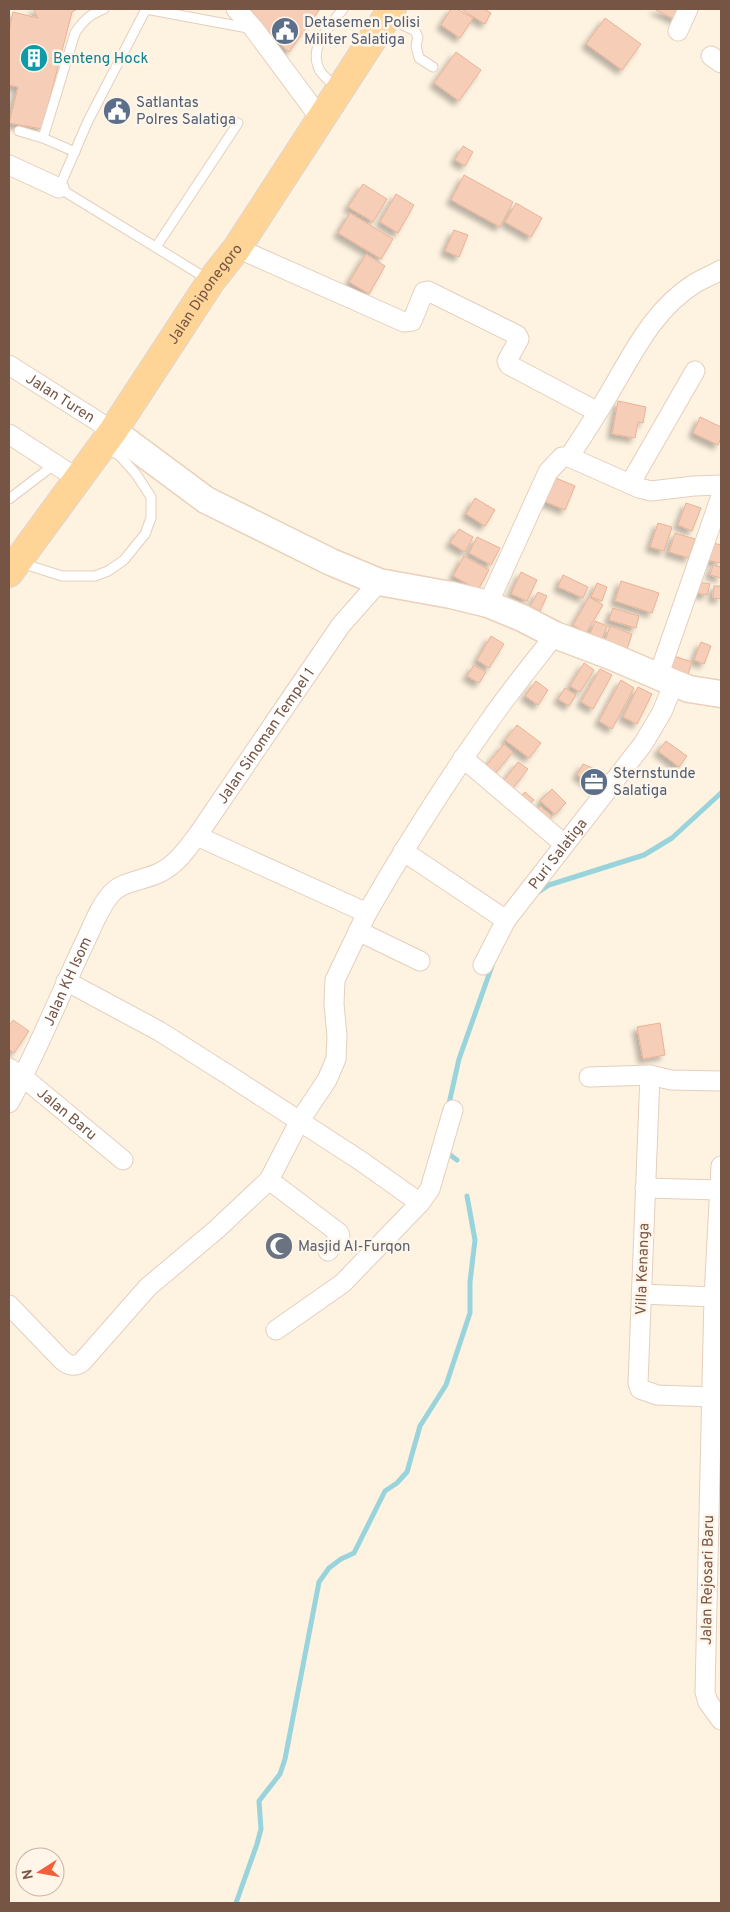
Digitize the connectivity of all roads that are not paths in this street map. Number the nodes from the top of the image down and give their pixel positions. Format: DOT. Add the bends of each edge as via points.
graph roads {
  1 [pos="104,9"];
  2 [pos="146,9"];
  3 [pos="236,9"];
  4 [pos="343,9"];
  5 [pos="688,9"];
  6 [pos="390,13"];
  7 [pos="254,28"];
  8 [pos="678,31"];
  9 [pos="433,67"];
  10 [pos="339,90"];
  11 [pos="320,118"];
  12 [pos="238,123"];
  13 [pos="19,131"];
  14 [pos="43,138"];
  15 [pos="75,152"];
  16 [pos="9,165"];
  17 [pos="59,188"];
  18 [pos="156,248"];
  19 [pos="236,248"];
  20 [pos="721,270"];
  21 [pos="211,281"];
  22 [pos="9,365"];
  23 [pos="695,371"];
  24 [pos="598,412"];
  25 [pos="9,434"];
  26 [pos="107,438"];
  27 [pos="569,457"];
  28 [pos="55,464"];
  29 [pos="78,479"];
  30 [pos="630,484"];
  31 [pos="721,485"];
  32 [pos="721,496"];
  33 [pos="9,499"];
  34 [pos="14,568"];
  35 [pos="379,582"];
  36 [pos="488,604"];
  37 [pos="554,635"];
  38 [pos="666,680"];
  39 [pos="721,694"];
  40 [pos="463,758"];
  41 [pos="197,836"];
  42 [pos="564,844"];
  43 [pos="404,850"];
  44 [pos="145,879"];
  45 [pos="367,913"];
  46 [pos="506,920"];
  47 [pos="358,931"];
  48 [pos="420,960"];
  49 [pos="483,965"];
  50 [pos="66,981"];
  51 [pos="16,1072"];
  52 [pos="650,1075"];
  53 [pos="589,1077"];
  54 [pos="721,1082"];
  55 [pos="9,1102"];
  56 [pos="453,1110"];
  57 [pos="299,1122"];
  58 [pos="123,1160"];
  59 [pos="721,1166"];
  60 [pos="269,1180"];
  61 [pos="646,1188"];
  62 [pos="720,1190"];
  63 [pos="420,1198"];
  64 [pos="328,1251"];
  65 [pos="641,1294"];
  66 [pos="714,1297"];
  67 [pos="9,1305"];
  68 [pos="276,1330"];
  69 [pos="712,1396"];
  70 [pos="715,1470"];
  71 [pos="721,1720"];
  1 -- 14 [label="lane" via="84,21 75,33"];
  2 -- 7 [label="lane"];
  2 -- 15 [label="lane"];
  3 -- 7 [label="street"];
  4 -- 10 [label="lane" via="318,41 316,59 320,72"];
  5 -- 8 [label="street"];
  6 -- 9 [label="lane" via="415,31 419,58"];
  6 -- 10 [label="main road, Jalan Diponegoro"];
  7 -- 11 [label="street"];
  10 -- 11 [label="main road, Jalan Diponegoro"];
  11 -- 19 [label="main road, Jalan Diponegoro"];
  12 -- 18 [label="lane"];
  13 -- 14 [label="lane"];
  14 -- 15 [label="lane"];
  15 -- 17 [label="lane"];
  16 -- 17 [label="street"];
  17 -- 18 [label="lane"];
  18 -- 21 [label="lane"];
  19 -- 21 [label="main road, Jalan Diponegoro"];
  19 -- 24 [label="street" via="404,322 412,322 424,292 428,291 517,335 519,339 507,361 509,365"];
  20 -- 24 [label="street" via="694,284 666,308 638,342"];
  21 -- 26 [label="main road, Jalan Diponegoro"];
  22 -- 26 [label="street, Jalan Turen"];
  23 -- 30 [label="street"];
  24 -- 27 [label="street"];
  25 -- 28 [label="street"];
  26 -- 29 [label="main road, Jalan Diponegoro"];
  26 -- 34 [label="lane" via="151,497 151,518 145,534 124,560 96,576 62,576"];
  26 -- 35 [label="street" via="206,500"];
  27 -- 30 [label="street"];
  27 -- 36 [label="street" via="562,457 548,472"];
  28 -- 29 [label="street"];
  28 -- 33 [label="lane"];
  29 -- 34 [label="main road, Jalan Diponegoro"];
  30 -- 31 [label="street" via="651,491"];
  32 -- 38 [label="street, Puri Salatiga"];
  35 -- 36 [label="street"];
  35 -- 41 [label="street, Jalan Sinoman Tempel 1" via="340,625"];
  36 -- 37 [label="street"];
  37 -- 38 [label="street"];
  37 -- 40 [label="street"];
  38 -- 39 [label="street" via="689,689"];
  38 -- 42 [label="street, Puri Salatiga" via="654,728"];
  40 -- 42 [label="street"];
  40 -- 43 [label="street"];
  41 -- 44 [label="street, Jalan Sinoman Tempel 1" via="176,862"];
  41 -- 45 [label="street"];
  42 -- 46 [label="street, Puri Salatiga"];
  43 -- 45 [label="street"];
  43 -- 46 [label="street"];
  44 -- 50 [label="street, Jalan KH Isom" via="111,893"];
  45 -- 47 [label="street"];
  46 -- 49 [label="street, Puri Salatiga"];
  47 -- 48 [label="street"];
  47 -- 57 [label="street" via="335,980 336,1059 327,1080"];
  50 -- 51 [label="street, Jalan KH Isom"];
  50 -- 57 [label="street" via="159,1031"];
  51 -- 55 [label="street, Jalan KH Isom"];
  51 -- 58 [label="street, Jalan Baru"];
  52 -- 53 [label="street"];
  52 -- 54 [label="street" via="671,1080"];
  52 -- 61 [label="street, Villa Kenanga"];
  56 -- 63 [label="street" via="444,1145"];
  57 -- 60 [label="street"];
  57 -- 63 [label="street"];
  59 -- 62 [label="street, Jalan Rejosari Baru"];
  60 -- 64 [label="street" via="338,1233 340,1237"];
  60 -- 67 [label="street" via="148,1287 78,1365 62,1360"];
  61 -- 62 [label="street"];
  61 -- 65 [label="street, Villa Kenanga"];
  62 -- 66 [label="street, Jalan Rejosari Baru"];
  63 -- 68 [label="street" via="342,1283"];
  65 -- 66 [label="street"];
  65 -- 69 [label="street, Villa Kenanga" via="640,1388 656,1395"];
  66 -- 69 [label="street, Jalan Rejosari Baru"];
  69 -- 70 [label="street, Jalan Rejosari Baru"];
  70 -- 71 [label="street, Jalan Rejosari Baru" via="705,1692"];
}
